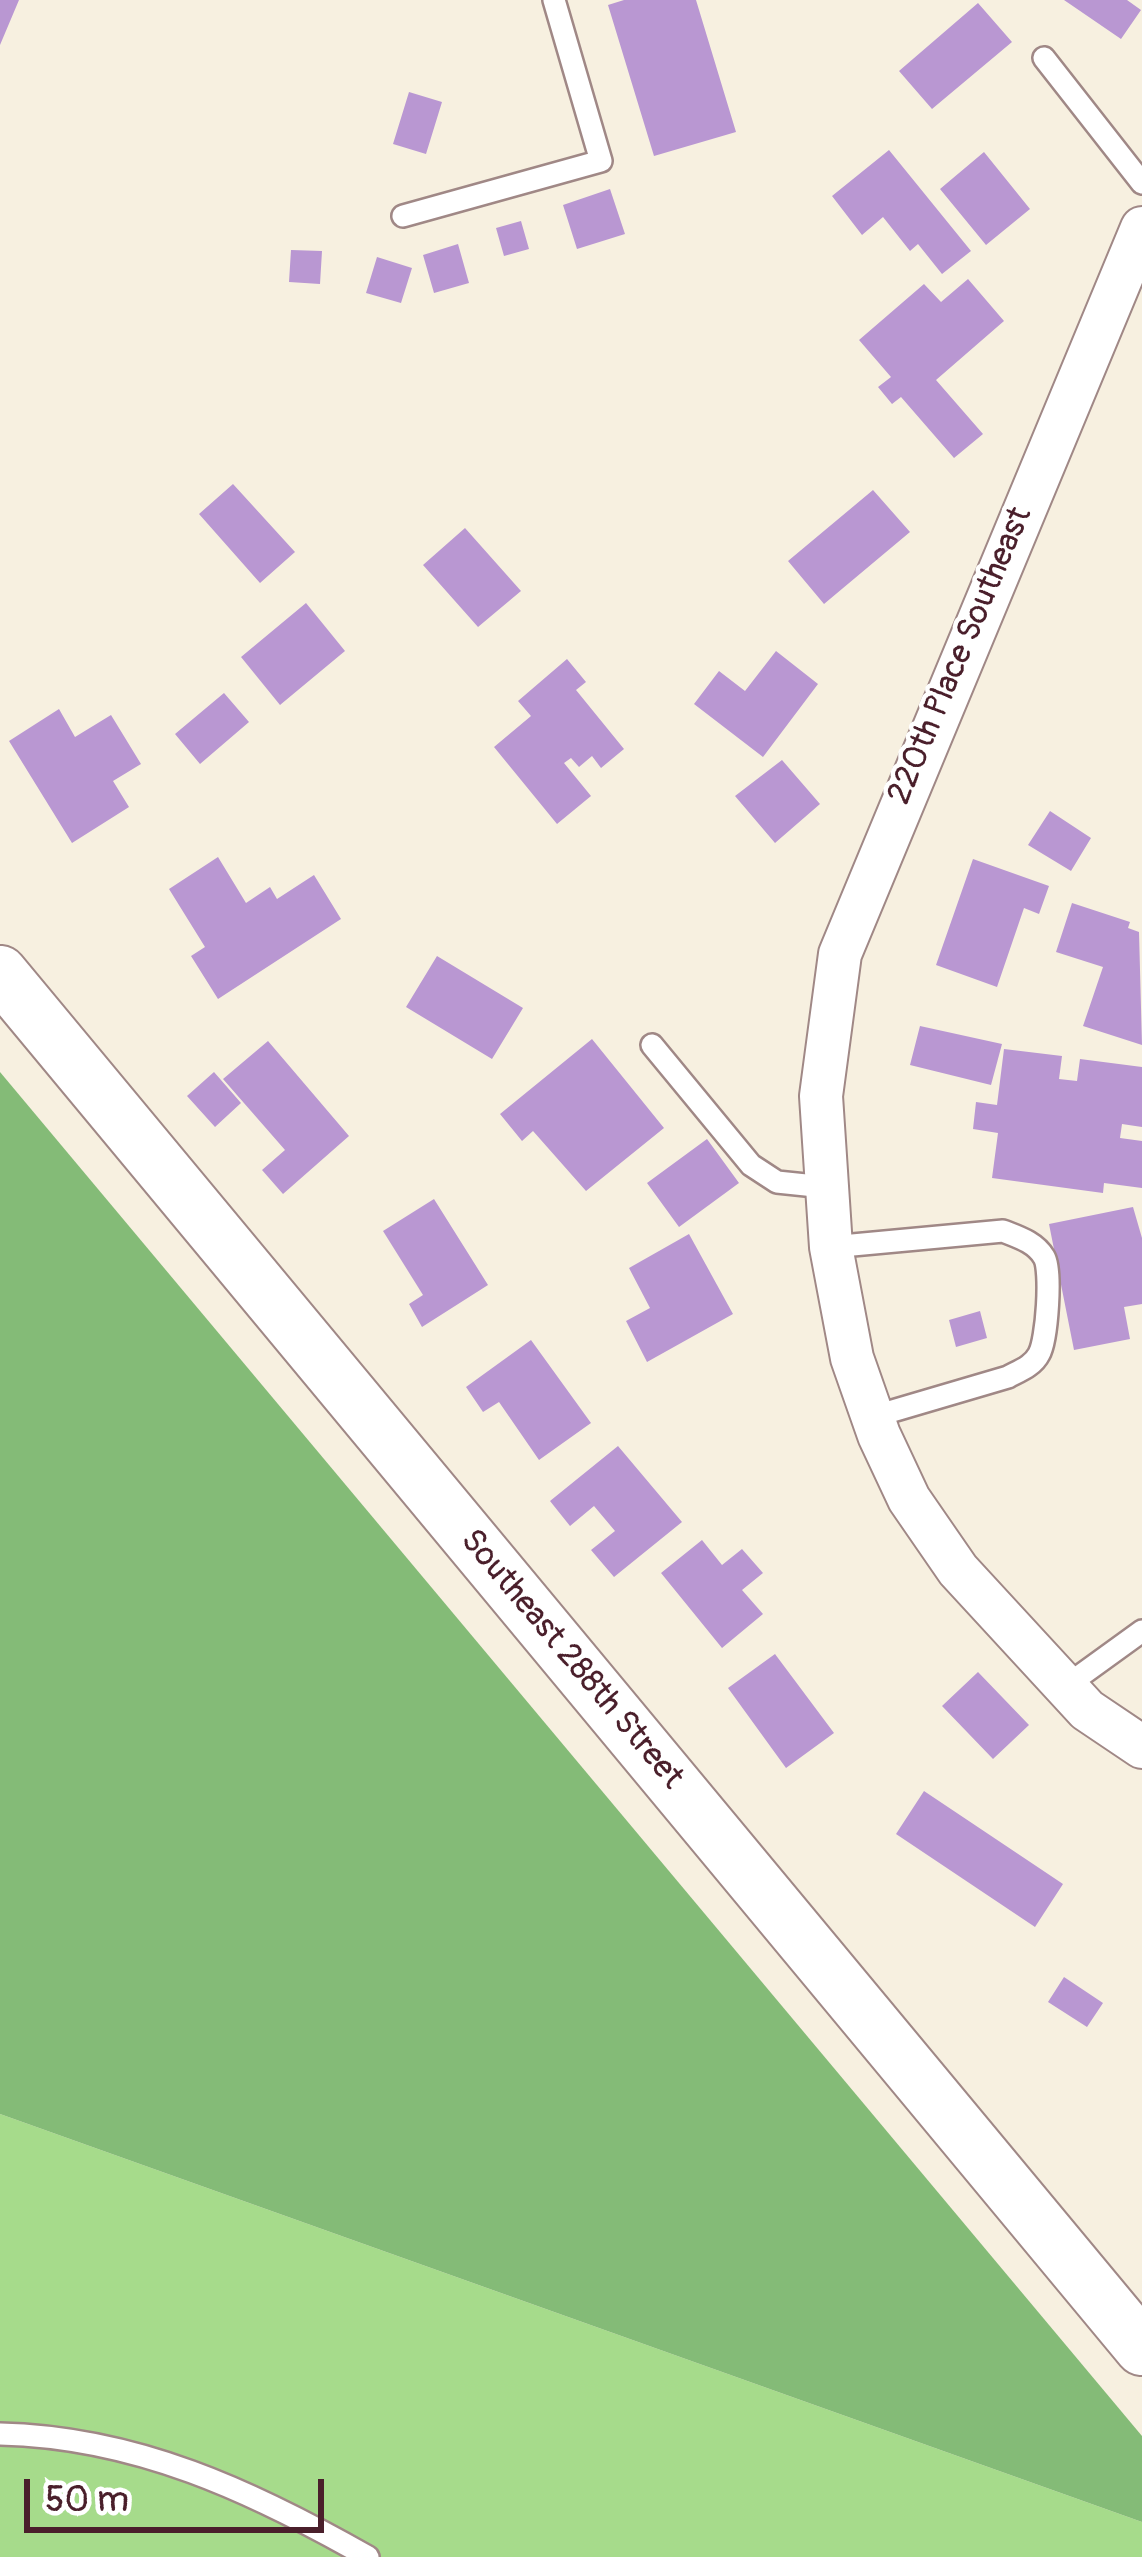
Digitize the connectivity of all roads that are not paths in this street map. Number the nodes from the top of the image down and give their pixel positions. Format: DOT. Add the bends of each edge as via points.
graph roads {
  1 [pos="554,0"];
  2 [pos="1044,58"];
  3 [pos="1142,183"];
  4 [pos="403,216"];
  5 [pos="1142,228"];
  6 [pos="0,973"];
  7 [pos="652,1045"];
  8 [pos="824,1187"];
  9 [pos="830,1247"];
  10 [pos="872,1417"];
  11 [pos="1142,1631"];
  12 [pos="1077,1698"];
  13 [pos="1142,1747"];
  14 [pos="1142,2348"];
  15 [pos="0,2434"];
  16 [pos="368,2557"];
  1 -- 4 [label="lane" via="601,161"];
  2 -- 3 [label="lane"];
  5 -- 8 [label="street, 220th Place Southeast" via="840,954 820,1096"];
  6 -- 14 [label="street, Southeast 288th Street"];
  7 -- 8 [label="lane" via="751,1165 776,1181"];
  8 -- 9 [label="street, 220th Place Southeast"];
  9 -- 10 [label="street, 220th Place Southeast"];
  9 -- 10 [label="lane" via="1004,1231 1028,1241 1048,1266 1045,1330 1028,1366"];
  10 -- 12 [label="street, 220th Place Southeast" via="909,1498 958,1570"];
  11 -- 12 [label="lane"];
  12 -- 13 [label="street, 220th Place Southeast"];
  15 -- 16 [label="lane" via="118,2449 190,2468"];
}
